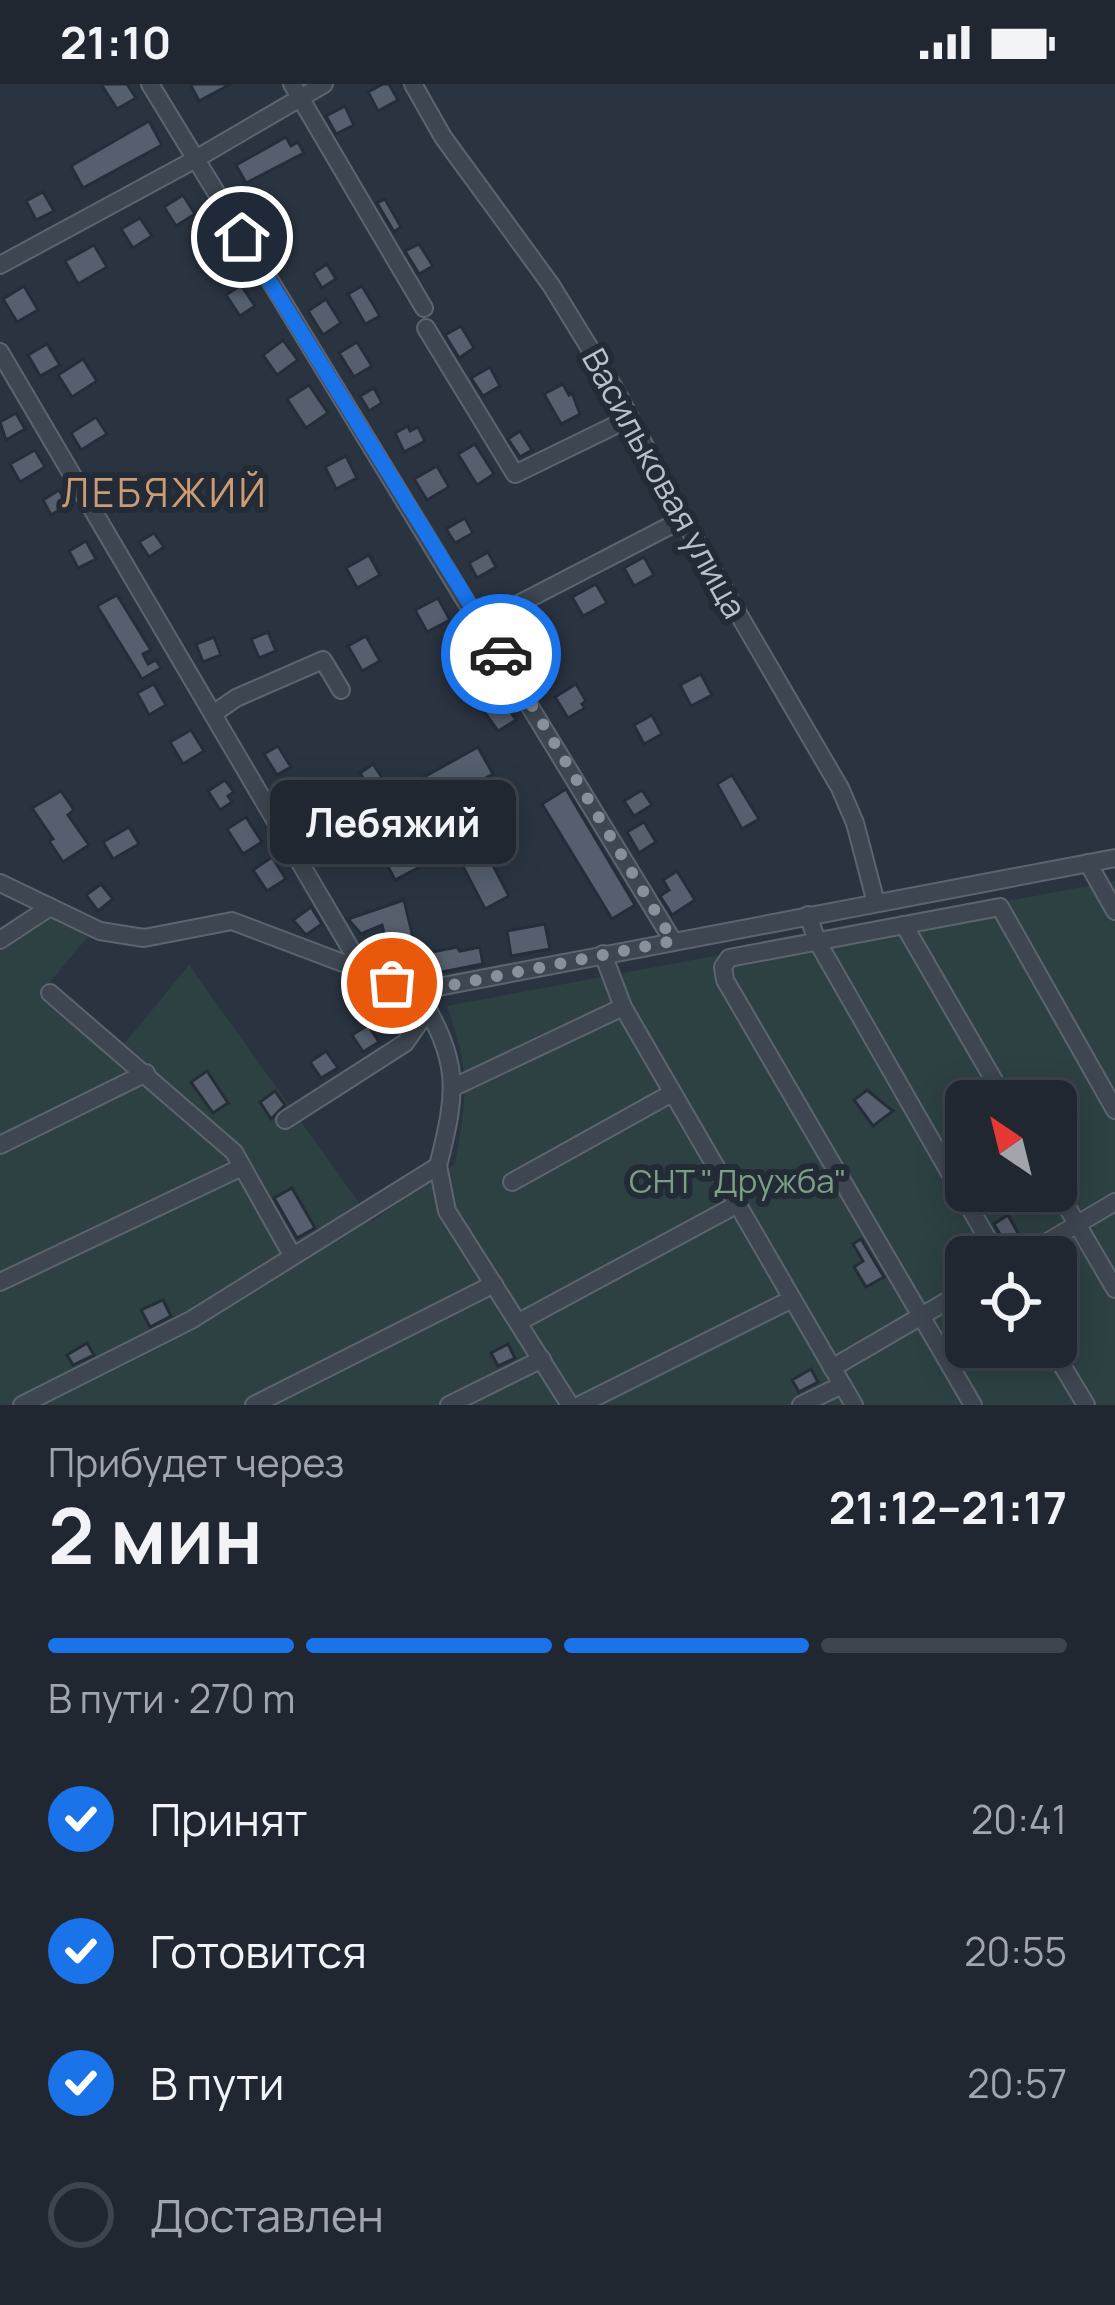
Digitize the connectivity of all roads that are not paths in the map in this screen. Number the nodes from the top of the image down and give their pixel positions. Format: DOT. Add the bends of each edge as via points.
graph roads {
  1 [pos="150,84"];
  2 [pos="324,84"];
  3 [pos="413,84"];
  4 [pos="295,91"];
  5 [pos="194,160"];
  6 [pos="0,265"];
  7 [pos="424,308"];
  8 [pos="426,328"];
  9 [pos="0,352"];
  10 [pos="630,418"];
  11 [pos="683,519"];
  12 [pos="482,623"];
  13 [pos="341,690"];
  14 [pos="213,714"];
  15 [pos="1115,859"];
  16 [pos="1088,863"];
  17 [pos="992,881"];
  18 [pos="0,883"];
  19 [pos="877,903"];
  20 [pos="50,907"];
  21 [pos="1000,907"];
  22 [pos="1115,910"];
  23 [pos="808,915"];
  24 [pos="904,925"];
  25 [pos="0,940"];
  26 [pos="673,941"];
  27 [pos="817,941"];
  28 [pos="604,954"];
  29 [pos="366,975"];
  30 [pos="417,992"];
  31 [pos="50,993"];
  32 [pos="623,1007"];
  33 [pos="428,1010"];
  34 [pos="146,1073"];
  35 [pos="994,1080"];
  36 [pos="452,1088"];
  37 [pos="672,1093"];
  38 [pos="1115,1110"];
  39 [pos="285,1120"];
  40 [pos="0,1145"];
  41 [pos="438,1166"];
  42 [pos="242,1167"];
  43 [pos="512,1182"];
  44 [pos="1115,1202"];
  45 [pos="736,1205"];
  46 [pos="1070,1212"];
  47 [pos="1077,1224"];
  48 [pos="986,1236"];
  49 [pos="1057,1236"];
  50 [pos="292,1255"];
  51 [pos="0,1282"];
  52 [pos="494,1284"];
  53 [pos="1115,1289"];
  54 [pos="792,1299"];
  55 [pos="945,1302"];
  56 [pos="921,1316"];
  57 [pos="519,1322"];
  58 [pos="542,1359"];
  59 [pos="832,1368"];
  60 [pos="1064,1368"];
  61 [pos="842,1385"];
  62 [pos="22,1405"];
  63 [pos="254,1405"];
  64 [pos="449,1405"];
  65 [pos="571,1405"];
  66 [pos="580,1405"];
  67 [pos="801,1405"];
  68 [pos="854,1405"];
  69 [pos="973,1405"];
  70 [pos="1086,1405"];
  1 -- 5 [label="street"];
  2 -- 4 [label="street"];
  3 -- 10 [label="street, Васильковая улица" via="442,137 551,285"];
  4 -- 5 [label="street"];
  4 -- 7 [label="street"];
  5 -- 6 [label="street"];
  5 -- 12 [label="street"];
  8 -- 10 [label="street" via="515,474"];
  9 -- 14 [label="street"];
  10 -- 11 [label="street, Васильковая улица"];
  11 -- 12 [label="street"];
  11 -- 19 [label="street, Васильковая улица" via="840,788"];
  12 -- 26 [label="street"];
  13 -- 14 [label="street" via="323,660"];
  14 -- 29 [label="street"];
  15 -- 16 [label="street"];
  16 -- 17 [label="street"];
  16 -- 22 [label="street"];
  17 -- 19 [label="street"];
  17 -- 21 [label="street"];
  18 -- 20 [label="street"];
  19 -- 23 [label="street"];
  20 -- 25 [label="street"];
  20 -- 29 [label="street" via="100,931 144,938 232,921"];
  21 -- 24 [label="street"];
  21 -- 38 [label="street"];
  23 -- 26 [label="street"];
  23 -- 27 [label="street"];
  24 -- 27 [label="street"];
  24 -- 35 [label="street"];
  26 -- 28 [label="street"];
  27 -- 48 [label="street"];
  27 -- 56 [label="street" via="729,958 725,980"];
  28 -- 30 [label="street"];
  28 -- 32 [label="street"];
  29 -- 30 [label="street"];
  30 -- 33 [label="street"];
  31 -- 34 [label="street"];
  32 -- 36 [label="street"];
  32 -- 37 [label="street"];
  33 -- 36 [label="street" via="452,1061"];
  33 -- 39 [label="street" via="405,1043"];
  34 -- 40 [label="street"];
  34 -- 42 [label="street"];
  36 -- 41 [label="street"];
  37 -- 43 [label="street"];
  37 -- 45 [label="street"];
  41 -- 50 [label="street"];
  41 -- 52 [label="street" via="447,1211"];
  42 -- 50 [label="street"];
  42 -- 51 [label="street"];
  44 -- 47 [label="street"];
  45 -- 54 [label="street"];
  45 -- 57 [label="street"];
  46 -- 47 [label="street"];
  47 -- 49 [label="street"];
  47 -- 53 [label="street"];
  50 -- 62 [label="street" via="191,1320"];
  52 -- 57 [label="street"];
  52 -- 63 [label="street"];
  54 -- 59 [label="street"];
  54 -- 66 [label="street"];
  55 -- 56 [label="street"];
  56 -- 59 [label="street"];
  56 -- 69 [label="street"];
  57 -- 58 [label="street"];
  58 -- 64 [label="street"];
  58 -- 65 [label="street"];
  59 -- 61 [label="street"];
  60 -- 70 [label="street"];
  61 -- 67 [label="street"];
  61 -- 68 [label="street"];
}
